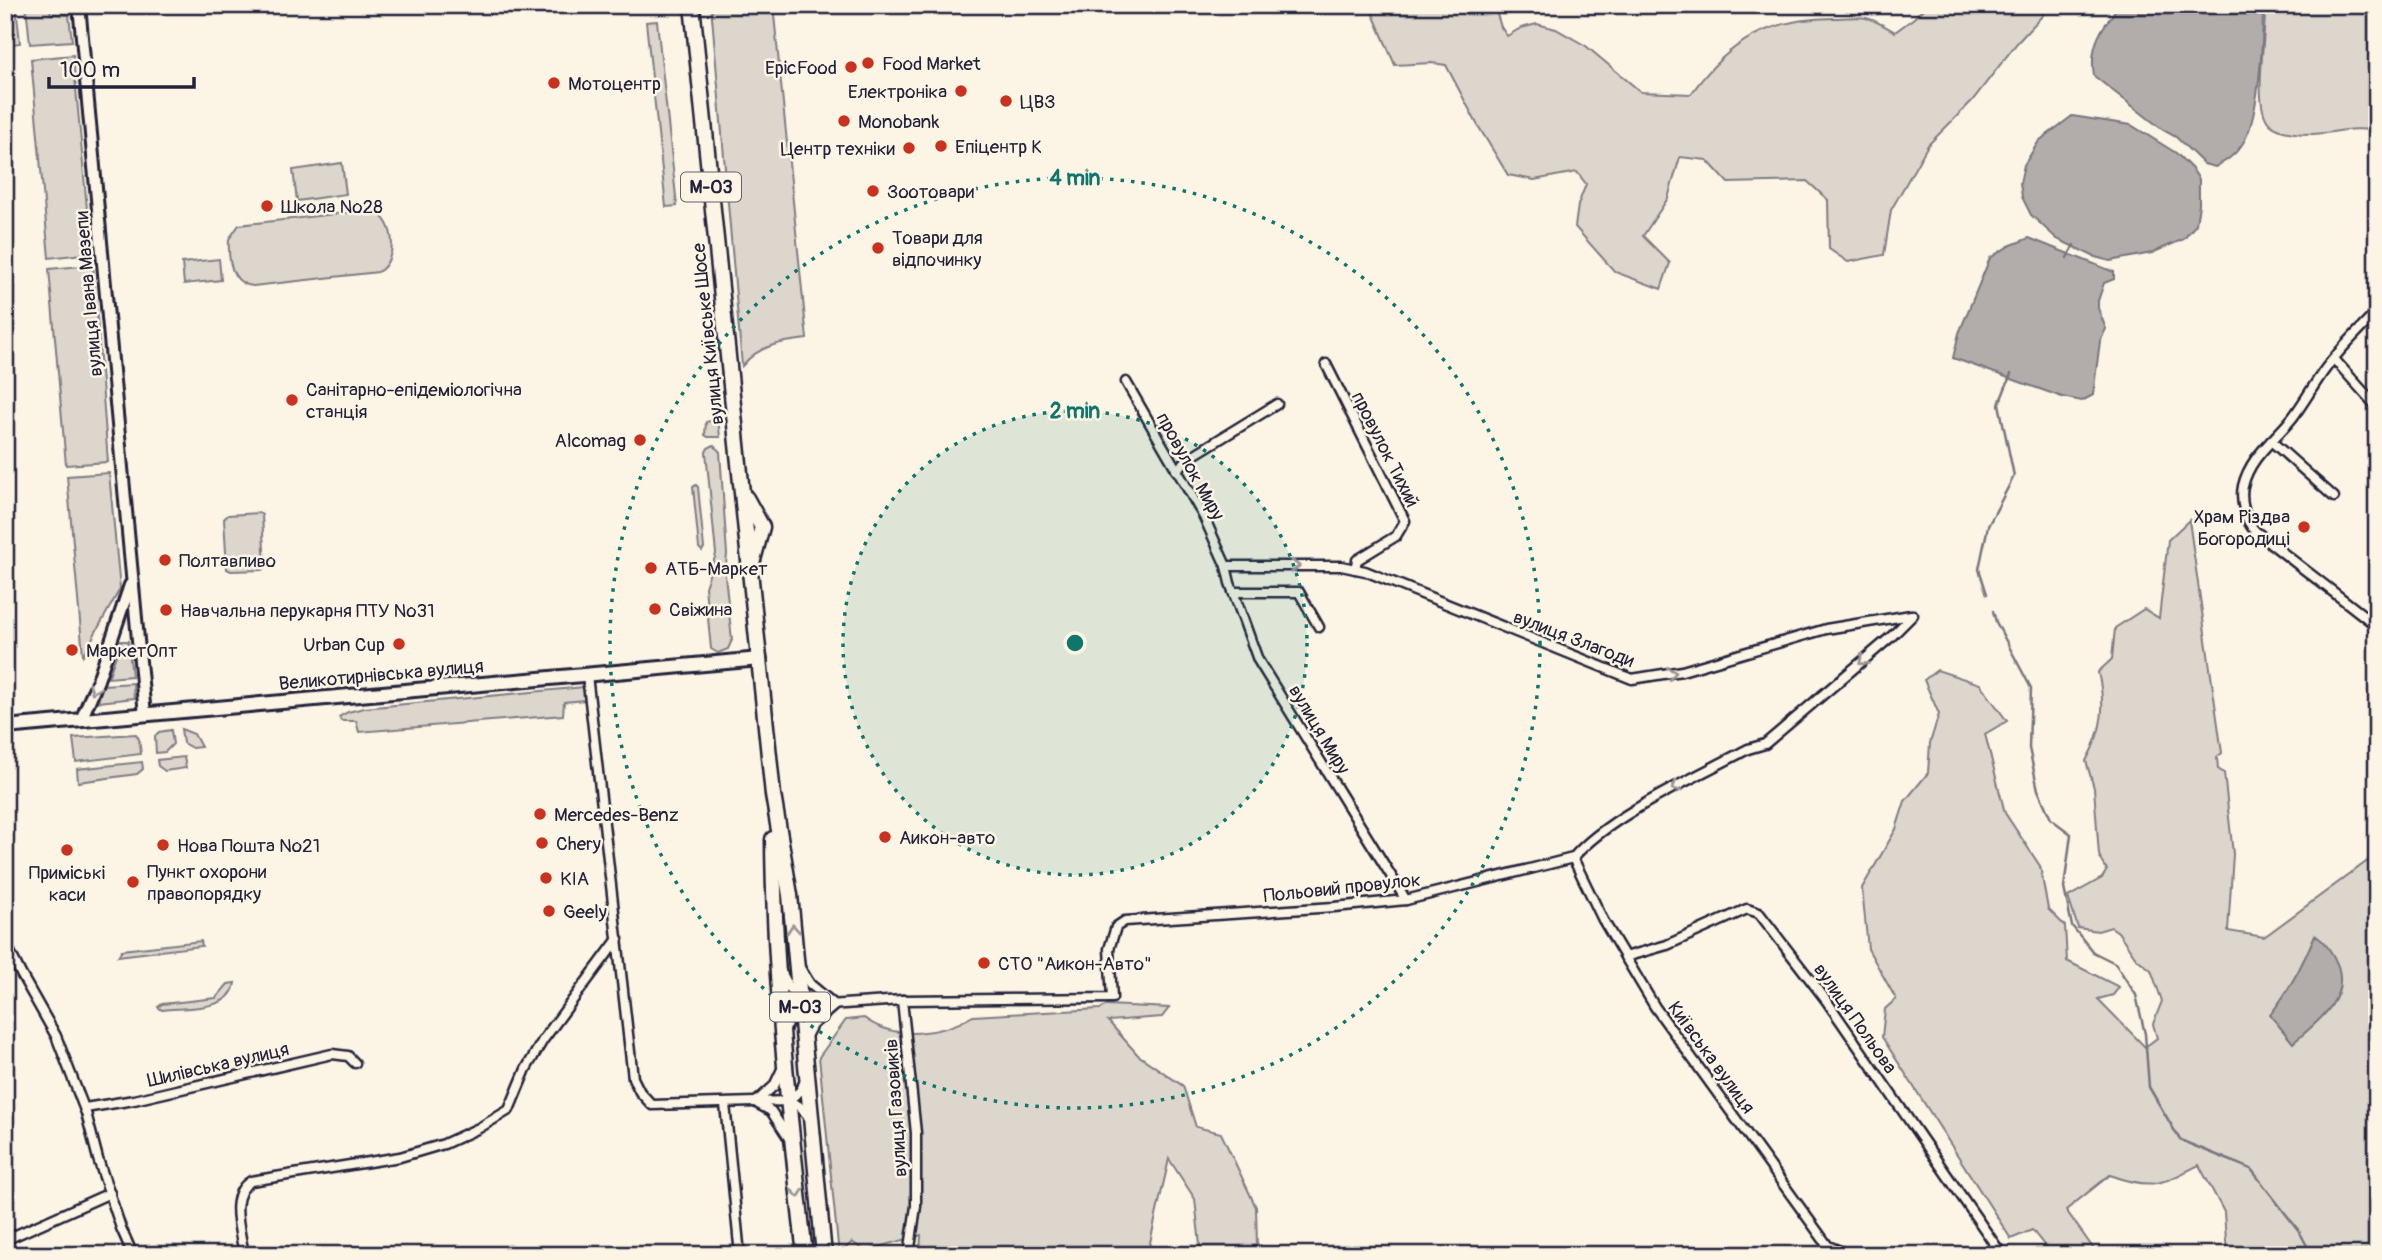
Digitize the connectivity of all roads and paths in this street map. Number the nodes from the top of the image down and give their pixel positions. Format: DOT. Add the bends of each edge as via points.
graph roads {
  1 [pos="79,5"];
  2 [pos="692,5"];
  3 [pos="2377,312"];
  4 [pos="2334,359"];
  5 [pos="1326,364"];
  6 [pos="1126,382"];
  7 [pos="1277,404"];
  8 [pos="2377,407"];
  9 [pos="2271,441"];
  10 [pos="1177,470"];
  11 [pos="2334,497"];
  12 [pos="1226,566"];
  13 [pos="1355,569"];
  14 [pos="132,579"];
  15 [pos="1233,592"];
  16 [pos="2377,626"];
  17 [pos="1319,627"];
  18 [pos="760,659"];
  19 [pos="587,675"];
  20 [pos="145,715"];
  21 [pos="81,720"];
  22 [pos="5,727"];
  23 [pos="773,795"];
  24 [pos="1573,858"];
  25 [pos="1406,900"];
  26 [pos="618,939"];
  27 [pos="5,942"];
  28 [pos="1625,957"];
  29 [pos="796,959"];
  30 [pos="779,966"];
  31 [pos="902,1000"];
  32 [pos="835,1005"];
  33 [pos="800,1007"];
  34 [pos="783,1036"];
  35 [pos="803,1045"];
  36 [pos="785,1062"];
  37 [pos="355,1063"];
  38 [pos="806,1079"];
  39 [pos="788,1101"];
  40 [pos="755,1103"];
  41 [pos="725,1104"];
  42 [pos="85,1108"];
  43 [pos="810,1119"];
  44 [pos="793,1151"];
  45 [pos="110,1194"];
  46 [pos="5,1240"];
  47 [pos="133,1255"];
  48 [pos="244,1255"];
  49 [pos="740,1255"];
  50 [pos="805,1255"];
  51 [pos="824,1255"];
  52 [pos="909,1255"];
  53 [pos="1850,1255"];
  54 [pos="1983,1255"];
  1 -- 14 [label="main road, вулиця Івана Мазепи"];
  2 -- 18 [label="highway, вулиця Київське Шосе / М-03" via="741,481 762,527 751,579"];
  3 -- 4 [label="street"];
  4 -- 8 [label="street"];
  4 -- 9 [label="street"];
  5 -- 13 [label="street, провулок Тихий" via="1405,520 1396,536 1357,560"];
  6 -- 10 [label="street, провулок Миру"];
  7 -- 10 [label="street"];
  9 -- 11 [label="street"];
  9 -- 16 [label="street" via="2250,467 2243,488 2249,524"];
  10 -- 12 [label="street, провулок Миру"];
  12 -- 13 [label="street, вулиця Злагоди, one-way"];
  12 -- 15 [label="street, вулиця Миру"];
  13 -- 24 [label="street, вулиця Злагоди, one-way" via="1632,679 1682,671 1826,629 1913,615 1765,744 1651,801"];
  14 -- 20 [label="main road, вулиця Івана Мазепи"];
  14 -- 21 [label="main road, вулиця Івана Мазепи, one-way"];
  15 -- 17 [label="street" via="1299,592"];
  15 -- 25 [label="street, вулиця Миру" via="1258,660"];
  18 -- 19 [label="main road, Великотирнівська вулиця"];
  18 -- 23 [label="highway, М-03"];
  19 -- 20 [label="main road, Великотирнівська вулиця"];
  19 -- 26 [label="street"];
  20 -- 21 [label="main road, Великотирнівська вулиця"];
  21 -- 22 [label="main road, Великотирнівська вулиця"];
  29 -- 23 [label="highway, М-03, one-way"];
  23 -- 30 [label="highway, М-03"];
  24 -- 25 [label="street, Польовий провулок"];
  24 -- 28 [label="street, Київська вулиця"];
  25 -- 31 [label="street, Польовий провулок" via="1125,921 1116,927 1109,949 1112,998"];
  26 -- 41 [label="street" via="633,1079 640,1092 652,1105"];
  26 -- 48 [label="street" via="543,1040 509,1110 444,1144 400,1157 251,1181 238,1194"];
  27 -- 42 [label="street" via="56,1036"];
  28 -- 53 [label="street, Київська вулиця" via="1655,1007 1828,1246"];
  28 -- 54 [label="street, вулиця Польова" via="1667,945 1747,909 1759,913 1826,1000 1998,1249"];
  29 -- 32 [label="street" via="810,984"];
  29 -- 33 [label="highway, М-03"];
  30 -- 33 [label="street"];
  30 -- 34 [label="highway, М-03"];
  31 -- 32 [label="street, Польовий провулок"];
  31 -- 52 [label="street, вулиця Газовиків" via="916,1133 916,1206"];
  32 -- 33 [label="street, Польовий провулок"];
  32 -- 35 [label="street" via="812,1025"];
  33 -- 34 [label="street"];
  33 -- 35 [label="highway, М-03"];
  34 -- 36 [label="highway, М-03"];
  35 -- 38 [label="highway, М-03"];
  36 -- 39 [label="highway, М-03"];
  36 -- 40 [label="street" via="774,1086"];
  37 -- 42 [label="street, Шилівська вулиця" via="348,1056 332,1054"];
  38 -- 39 [label="street"];
  38 -- 43 [label="highway, М-03"];
  39 -- 40 [label="street"];
  39 -- 43 [label="street"];
  39 -- 44 [label="highway, М-03"];
  40 -- 41 [label="street"];
  40 -- 44 [label="street" via="779,1121"];
  41 -- 49 [label="street"];
  42 -- 45 [label="street"];
  43 -- 51 [label="highway, М-03"];
  44 -- 50 [label="highway, М-03, one-way"];
  45 -- 46 [label="street"];
  45 -- 47 [label="street"];
}
